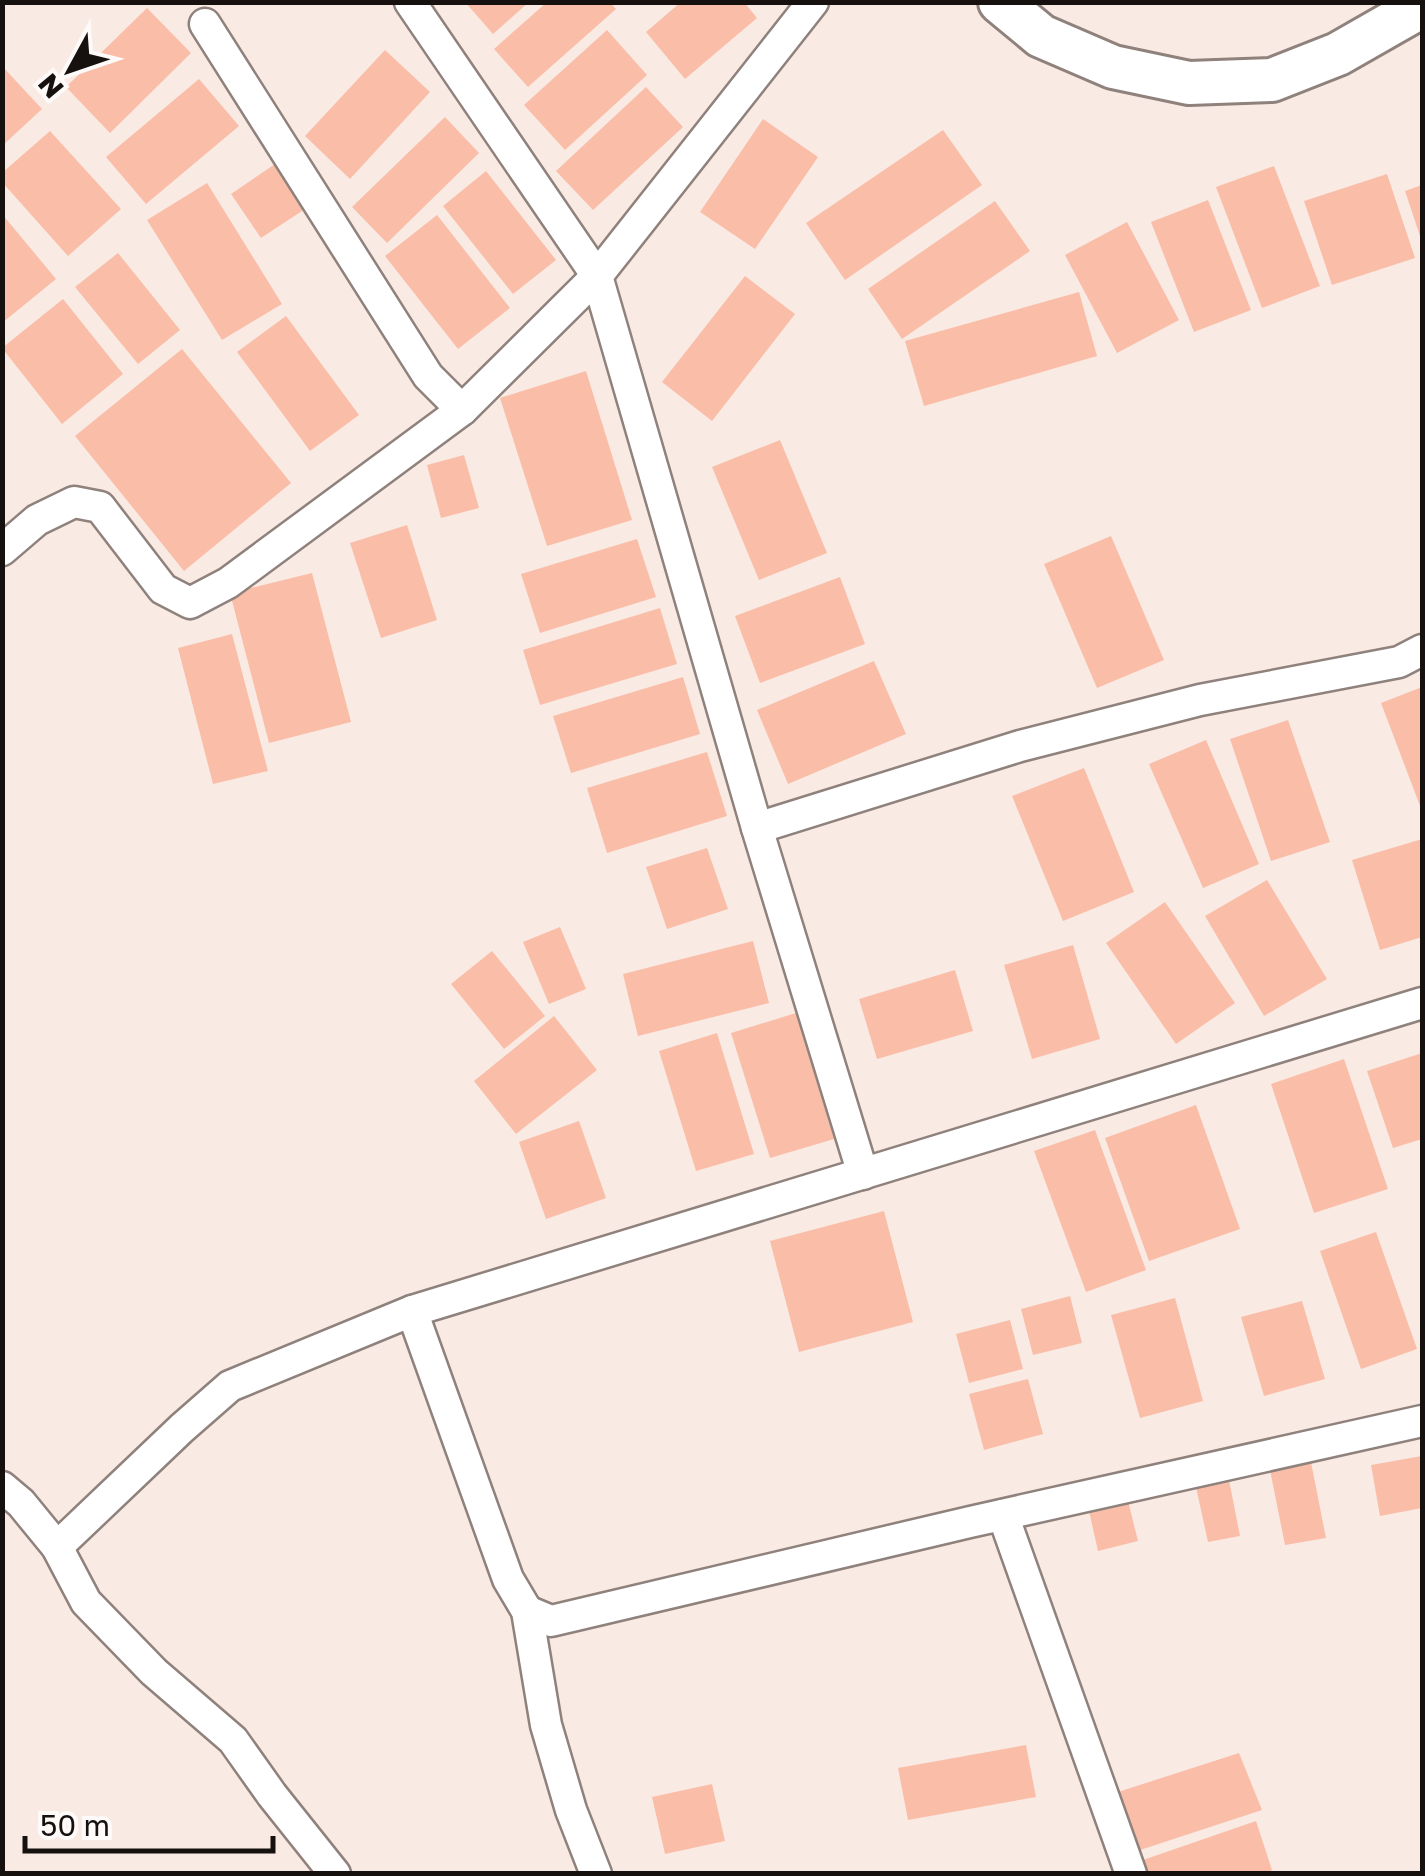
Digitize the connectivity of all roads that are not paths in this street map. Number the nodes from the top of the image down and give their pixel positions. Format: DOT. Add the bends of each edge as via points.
graph roads {
  1 [pos="410,2"];
  2 [pos="813,2"];
  3 [pos="1000,2"];
  4 [pos="1417,8"];
  5 [pos="205,24"];
  6 [pos="597,276"];
  7 [pos="462,410"];
  8 [pos="2,550"];
  9 [pos="1422,650"];
  10 [pos="757,828"];
  11 [pos="1422,1003"];
  12 [pos="863,1174"];
  13 [pos="412,1311"];
  14 [pos="1422,1421"];
  15 [pos="2,1486"];
  16 [pos="1002,1515"];
  17 [pos="57,1547"];
  18 [pos="527,1611"];
  19 [pos="335,1874"];
  20 [pos="596,1874"];
  21 [pos="1130,1874"];
  1 -- 6 [label="street"];
  2 -- 6 [label="street"];
  3 -- 4 [label="street" via="1040,36 1113,67 1189,83 1272,80 1338,54"];
  5 -- 7 [label="street" via="428,376"];
  6 -- 7 [label="street"];
  6 -- 10 [label="street"];
  7 -- 8 [label="street" via="228,583 190,603 163,588 100,507 74,502 37,520"];
  9 -- 10 [label="street" via="1399,662 1200,700 1020,746"];
  10 -- 12 [label="street"];
  11 -- 12 [label="street"];
  12 -- 13 [label="street"];
  13 -- 17 [label="street" via="230,1386"];
  13 -- 18 [label="street" via="508,1578"];
  14 -- 16 [label="street"];
  15 -- 17 [label="street"];
  16 -- 18 [label="street" via="551,1621"];
  16 -- 21 [label="street"];
  17 -- 19 [label="street" via="86,1602 234,1740"];
  18 -- 20 [label="street" via="546,1725"];
}
